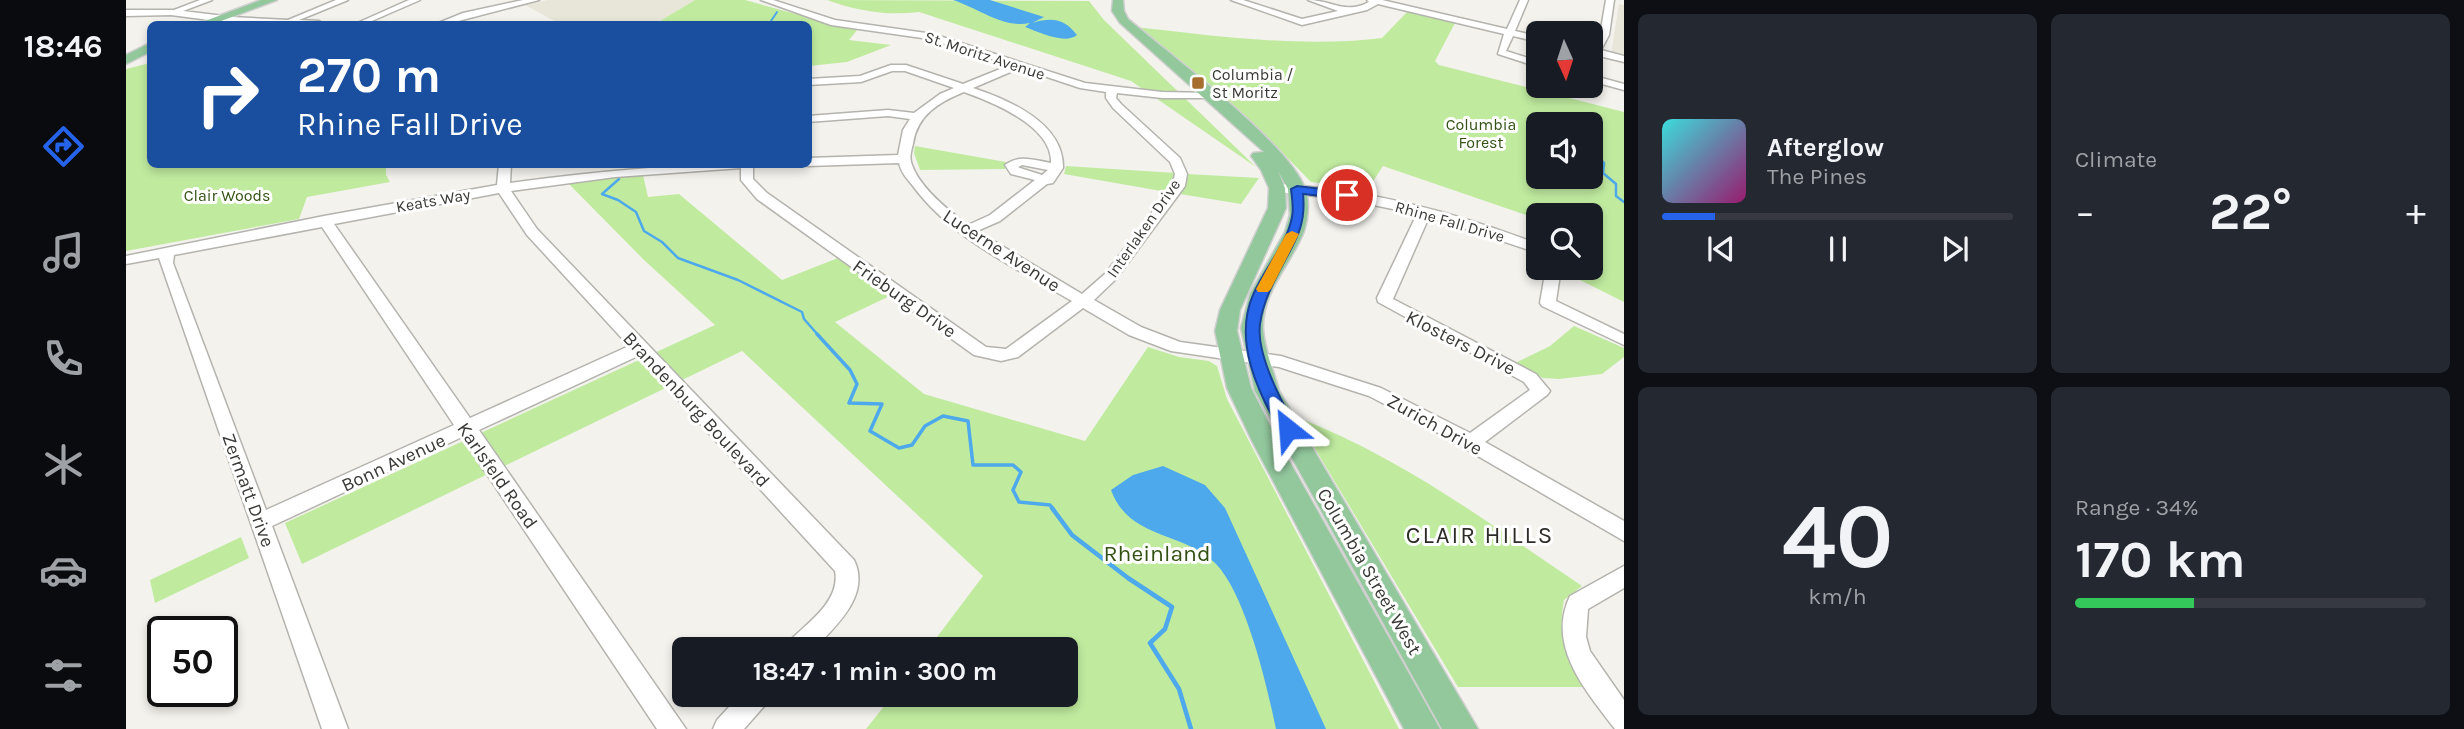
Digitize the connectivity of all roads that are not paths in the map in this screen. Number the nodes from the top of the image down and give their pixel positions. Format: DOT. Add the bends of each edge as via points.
graph roads {
  1 [pos="208,0"];
  2 [pos="272,0"];
  3 [pos="344,0"];
  4 [pos="416,0"];
  5 [pos="765,0"];
  6 [pos="1107,0"];
  7 [pos="1118,0"];
  8 [pos="1235,0"];
  9 [pos="1312,0"];
  10 [pos="1375,0"];
  11 [pos="1524,0"];
  12 [pos="1610,0"];
  13 [pos="528,1"];
  14 [pos="171,12"];
  15 [pos="1348,12"];
  16 [pos="126,13"];
  17 [pos="455,18"];
  18 [pos="216,19"];
  19 [pos="232,20"];
  20 [pos="211,21"];
  21 [pos="237,21"];
  22 [pos="244,21"];
  23 [pos="289,21"];
  24 [pos="366,21"];
  25 [pos="448,21"];
  26 [pos="462,21"];
  27 [pos="1510,32"];
  28 [pos="1526,36"];
  29 [pos="1603,39"];
  30 [pos="147,49"];
  31 [pos="1603,54"];
  32 [pos="1624,59"];
  33 [pos="126,60"];
  34 [pos="1526,60"];
  35 [pos="1019,65"];
  36 [pos="1603,81"];
  37 [pos="812,82"];
  38 [pos="963,87"];
  39 [pos="1624,87"];
  40 [pos="1112,90"];
  41 [pos="1200,95"];
  42 [pos="917,117"];
  43 [pos="812,119"];
  44 [pos="904,159"];
  45 [pos="812,162"];
  46 [pos="505,168"];
  47 [pos="686,168"];
  48 [pos="746,168"];
  49 [pos="503,188"];
  50 [pos="1277,188"];
  51 [pos="1297,189"];
  52 [pos="1425,212"];
  53 [pos="324,220"];
  54 [pos="968,230"];
  55 [pos="1526,244"];
  56 [pos="167,252"];
  57 [pos="126,260"];
  58 [pos="1551,280"];
  59 [pos="1083,301"];
  60 [pos="1624,340"];
  61 [pos="640,348"];
  62 [pos="1244,357"];
  63 [pos="467,428"];
  64 [pos="1470,443"];
  65 [pos="261,522"];
  66 [pos="1624,532"];
  67 [pos="1624,576"];
  68 [pos="809,637"];
  69 [pos="746,707"];
  70 [pos="1624,720"];
  71 [pos="335,729"];
  72 [pos="673,729"];
  73 [pos="726,729"];
  74 [pos="1423,729"];
  75 [pos="1461,729"];
  1 -- 14 [label="street"];
  2 -- 18 [label="main road"];
  3 -- 23 [label="street"];
  4 -- 24 [label="street"];
  5 -- 35 [label="street, St. Moritz Avenue" via="834,23 930,36"];
  6 -- 41 [label="main road" via="1110,20"];
  7 -- 41 [label="main road" via="1124,21"];
  8 -- 15 [label="street" via="1302,22"];
  9 -- 15 [label="street"];
  10 -- 15 [label="street"];
  10 -- 27 [label="street"];
  11 -- 27 [label="street"];
  12 -- 29 [label="street"];
  13 -- 17 [label="street"];
  14 -- 16 [label="street"];
  14 -- 18 [label="street"];
  17 -- 25 [label="street"];
  17 -- 26 [label="street"];
  18 -- 19 [label="street"];
  18 -- 20 [label="main road"];
  19 -- 21 [label="street"];
  19 -- 22 [label="street"];
  27 -- 28 [label="street"];
  27 -- 34 [label="street" via="1502,53"];
  30 -- 33 [label="main road"];
  31 -- 32 [label="street"];
  35 -- 38 [label="street"];
  35 -- 40 [label="street, St. Moritz Avenue"];
  36 -- 39 [label="street"];
  37 -- 38 [label="street" via="861,79 899,67"];
  38 -- 42 [label="street"];
  38 -- 54 [label="street" via="1017,110 1054,147 1058,160 1052,174 987,223"];
  40 -- 41 [label="street, St. Moritz Avenue"];
  40 -- 59 [label="street, Interlaken Drive" via="1113,102 1177,161 1181,174 1178,186 1120,266"];
  41 -- 50 [label="main road" via="1258,154"];
  41 -- 51 [label="main road" via="1266,145"];
  42 -- 43 [label="street" via="888,113"];
  42 -- 44 [label="street" via="909,130"];
  44 -- 45 [label="street"];
  44 -- 54 [label="street, Lucerne Avenue" via="934,205"];
  46 -- 49 [label="street"];
  47 -- 49 [label="street, Keats Way"];
  48 -- 59 [label="street, Frieburg Drive" via="747,180 762,197 980,351 1001,356 1012,353"];
  49 -- 53 [label="street, Keats Way"];
  49 -- 61 [label="street, Brandenburg Boulevard" via="532,232"];
  50 -- 51 [label="street, Rhine Fall Drive"];
  50 -- 62 [label="main road, Columbia Street West" via="1278,208 1230,310 1226,331"];
  51 -- 52 [label="street, Rhine Fall Drive"];
  51 -- 62 [label="main road, Columbia Street West" via="1299,215 1294,232 1260,294"];
  52 -- 55 [label="street, Rhine Fall Drive"];
  52 -- 64 [label="street, Klosters Drive" via="1387,302 1530,378 1541,391"];
  53 -- 56 [label="street, Keats Way"];
  53 -- 63 [label="street, Karlsfeld Road"];
  54 -- 59 [label="street, Lucerne Avenue"];
  56 -- 57 [label="street, Keats Way"];
  56 -- 65 [label="street, Zermatt Drive" via="166,263"];
  58 -- 60 [label="street" via="1548,303"];
  59 -- 62 [label="street, Lucerne Avenue" via="1153,339"];
  61 -- 63 [label="street, Bonn Avenue"];
  61 -- 68 [label="street, Brandenburg Boulevard" via="846,567 848,589"];
  62 -- 64 [label="street, Zurich Drive" via="1312,370 1376,392"];
  62 -- 74 [label="main road, Columbia Street West" via="1239,388 1260,432"];
  62 -- 75 [label="main road, Columbia Street West"];
  63 -- 65 [label="street, Bonn Avenue"];
  63 -- 72 [label="street, Karlsfeld Road"];
  64 -- 66 [label="street, Zurich Drive"];
  65 -- 71 [label="street, Zermatt Drive"];
  67 -- 70 [label="street" via="1577,603 1571,621 1586,671"];
  69 -- 73 [label="street"];
}
